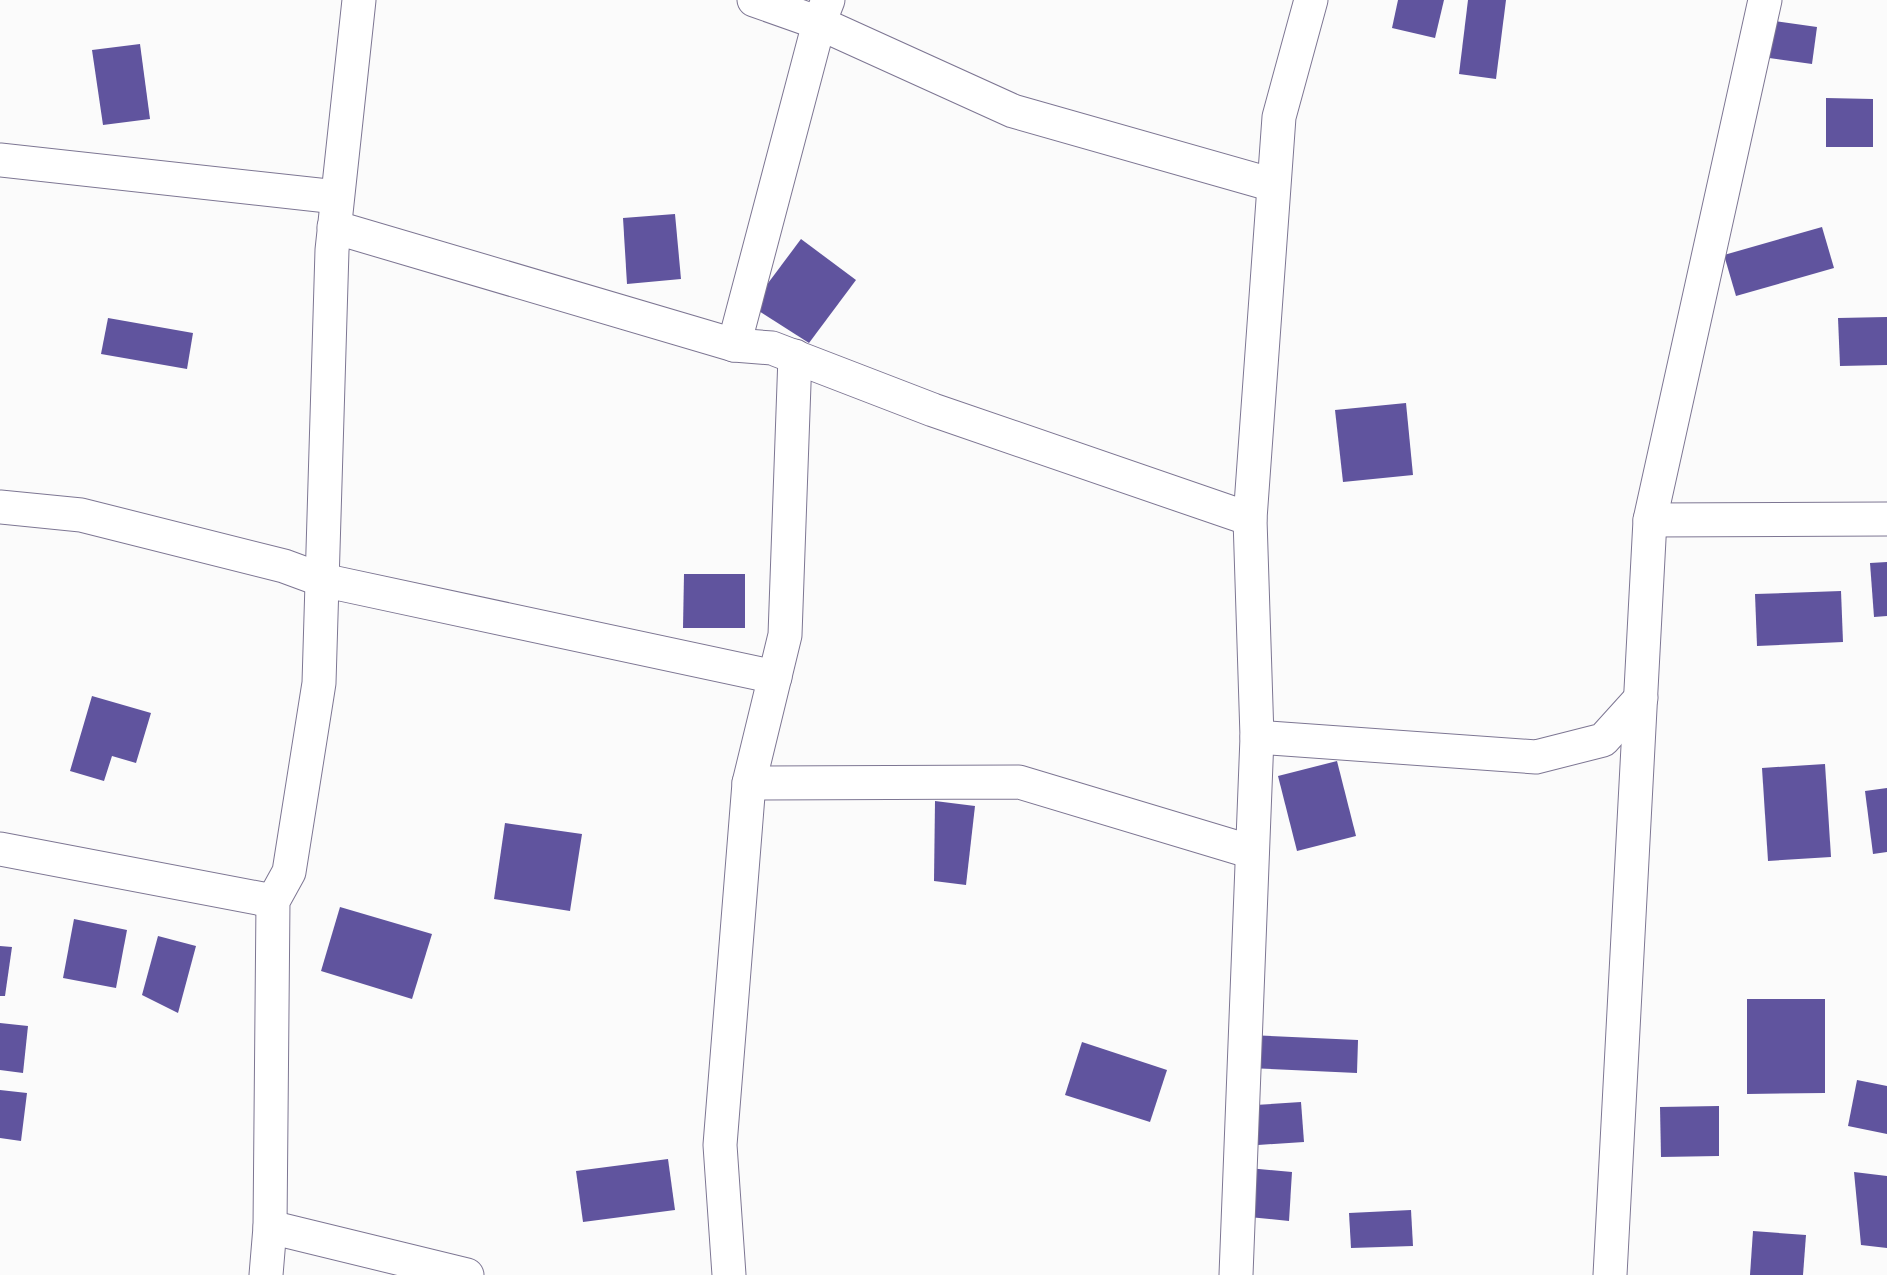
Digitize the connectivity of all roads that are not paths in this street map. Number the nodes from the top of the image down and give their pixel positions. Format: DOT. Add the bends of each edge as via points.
graph roads {
  1 [pos="359,0"];
  2 [pos="754,0"];
  3 [pos="1311,0"];
  4 [pos="1765,0"];
  5 [pos="824,11"];
  6 [pos="0,160"];
  7 [pos="1273,185"];
  8 [pos="336,212"];
  9 [pos="734,345"];
  10 [pos="795,356"];
  11 [pos="0,507"];
  12 [pos="1250,519"];
  13 [pos="1887,519"];
  14 [pos="1650,520"];
  15 [pos="322,580"];
  16 [pos="775,677"];
  17 [pos="1641,698"];
  18 [pos="1257,737"];
  19 [pos="748,783"];
  20 [pos="0,849"];
  21 [pos="1252,852"];
  22 [pos="273,901"];
  23 [pos="270,1227"];
  24 [pos="382,1265"];
  25 [pos="266,1275"];
  26 [pos="466,1275"];
  27 [pos="729,1275"];
  28 [pos="1236,1275"];
  29 [pos="1610,1275"];
  1 -- 8 [label="street"];
  2 -- 5 [label="street"];
  3 -- 7 [label="street" via="1279,117"];
  4 -- 14 [label="street"];
  5 -- 7 [label="street" via="1013,111"];
  5 -- 9 [label="street"];
  6 -- 8 [label="street"];
  7 -- 12 [label="street"];
  8 -- 9 [label="street"];
  8 -- 15 [label="street" via="331,261"];
  9 -- 10 [label="street" via="772,348"];
  10 -- 12 [label="street" via="933,410"];
  10 -- 16 [label="street" via="785,635"];
  11 -- 15 [label="street" via="81,515 284,566"];
  12 -- 18 [label="street"];
  13 -- 14 [label="street"];
  14 -- 17 [label="street"];
  15 -- 16 [label="street"];
  15 -- 22 [label="street" via="319,683 289,872"];
  16 -- 19 [label="street"];
  17 -- 18 [label="street" via="1603,740 1536,757"];
  17 -- 29 [label="street"];
  18 -- 21 [label="street"];
  19 -- 21 [label="street" via="1019,782"];
  19 -- 27 [label="street" via="720,1144"];
  20 -- 22 [label="street"];
  21 -- 28 [label="street"];
  22 -- 23 [label="street"];
  23 -- 24 [label="street"];
  23 -- 25 [label="street"];
  24 -- 26 [label="street"];
}
